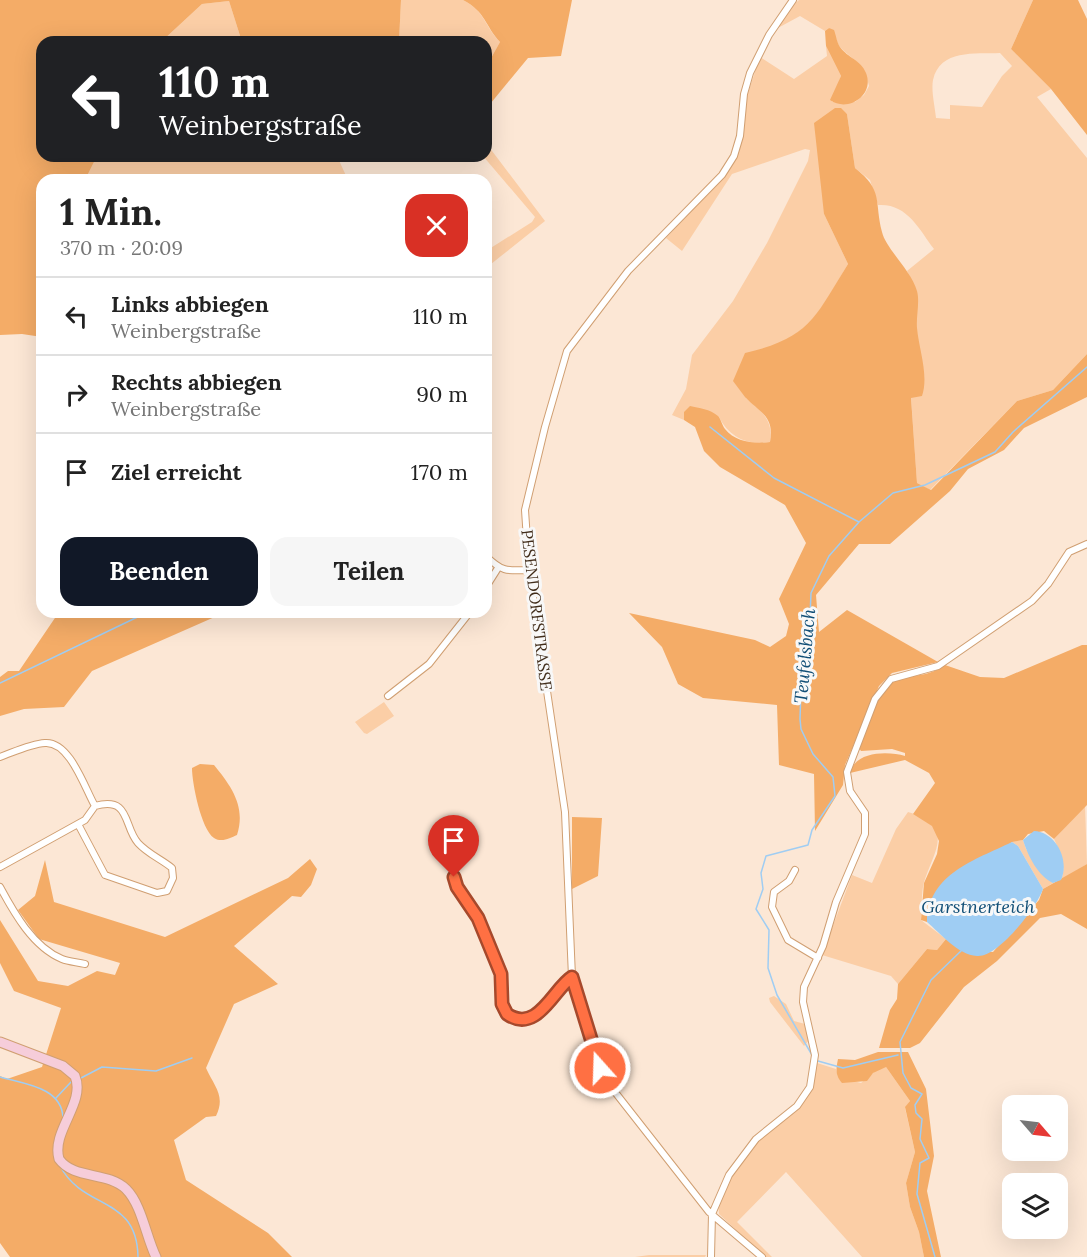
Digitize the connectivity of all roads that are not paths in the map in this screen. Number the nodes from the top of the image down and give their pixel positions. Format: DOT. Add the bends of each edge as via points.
graph roads {
  1 [pos="793,0"];
  2 [pos="1087,544"];
  3 [pos="492,562"];
  4 [pos="498,568"];
  5 [pos="529,570"];
  6 [pos="492,578"];
  7 [pos="465,618"];
  8 [pos="388,696"];
  9 [pos="0,757"];
  10 [pos="95,806"];
  11 [pos="78,824"];
  12 [pos="0,867"];
  13 [pos="795,870"];
  14 [pos="454,877"];
  15 [pos="0,887"];
  16 [pos="818,958"];
  17 [pos="85,964"];
  18 [pos="572,977"];
  19 [pos="0,1042"];
  20 [pos="712,1214"];
  21 [pos="156,1257"];
  22 [pos="711,1257"];
  23 [pos="762,1257"];
  1 -- 5 [label="street, PESENDORFSTRASSE" via="769,35 750,74 740,135 734,156 722,175 628,271 567,351 525,510"];
  2 -- 16 [label="street" via="1069,552 1041,593 1021,609 938,666 897,676 880,690 847,772 850,790 865,813 865,834 836,902"];
  3 -- 4 [label="street"];
  4 -- 5 [label="street"];
  4 -- 6 [label="street"];
  5 -- 18 [label="street, PESENDORFSTRASSE" via="565,812"];
  7 -- 8 [label="street" via="429,664"];
  9 -- 10 [label="street" via="45,743 53,745 71,760"];
  10 -- 11 [label="street"];
  10 -- 11 [label="street" via="110,804 124,812 137,841 172,868 174,878 167,891 157,893 105,874"];
  11 -- 12 [label="street"];
  13 -- 16 [label="street" via="789,881 774,892 771,907 788,940"];
  14 -- 18 [label="street" via="478,918 501,974 502,1004 507,1014 521,1019 539,1011"];
  15 -- 17 [label="street" via="38,942 63,960"];
  16 -- 20 [label="street" via="803,995 815,1055 810,1087 802,1101 746,1151 721,1190"];
  18 -- 20 [label="street, PESENDORFSTRASSE" via="604,1077"];
  19 -- 21 [label="street" via="63,1066 75,1076 78,1089 59,1138 59,1159 68,1168 110,1179 126,1189"];
  20 -- 22 [label="street"];
  20 -- 23 [label="street, PESENDORFSTRASSE"];
}
